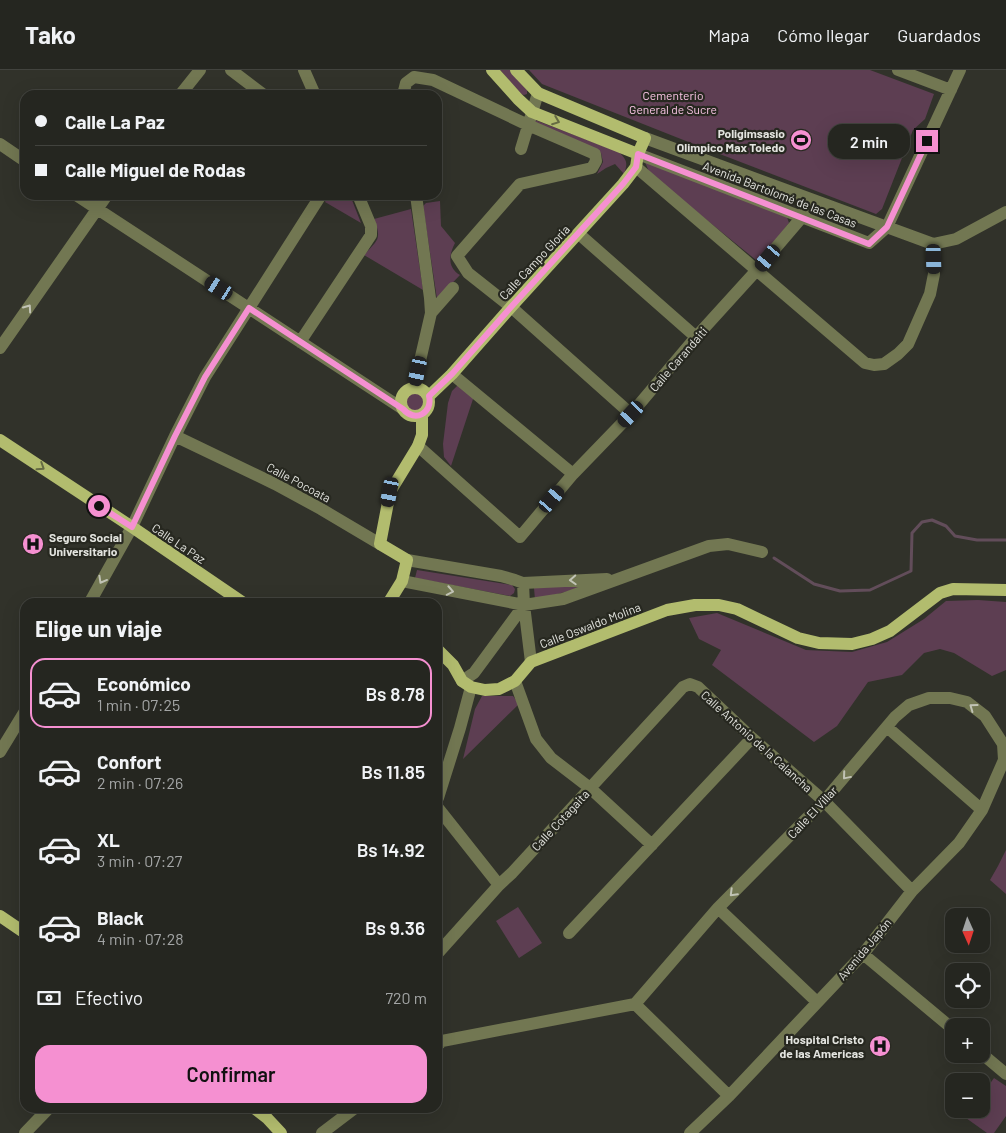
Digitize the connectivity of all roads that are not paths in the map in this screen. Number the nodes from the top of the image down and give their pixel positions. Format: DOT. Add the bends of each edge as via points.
graph roads {
  1 [pos="200,70"];
  2 [pos="231,70"];
  3 [pos="304,70"];
  4 [pos="492,70"];
  5 [pos="516,70"];
  6 [pos="898,70"];
  7 [pos="960,70"];
  8 [pos="436,75"];
  9 [pos="184,90"];
  10 [pos="257,90"];
  11 [pos="313,90"];
  12 [pos="404,90"];
  13 [pos="951,90"];
  14 [pos="538,94"];
  15 [pos="532,112"];
  16 [pos="528,125"];
  17 [pos="645,138"];
  18 [pos="0,144"];
  19 [pos="521,149"];
  20 [pos="638,154"];
  21 [pos="20,158"];
  22 [pos="636,167"];
  23 [pos="810,199"];
  24 [pos="84,200"];
  25 [pos="103,200"];
  26 [pos="318,200"];
  27 [pos="360,200"];
  28 [pos="417,200"];
  29 [pos="97,209"];
  30 [pos="1006,212"];
  31 [pos="802,217"];
  32 [pos="887,227"];
  33 [pos="579,234"];
  34 [pos="933,244"];
  35 [pos="756,271"];
  36 [pos="454,288"];
  37 [pos="511,307"];
  38 [pos="249,308"];
  39 [pos="431,313"];
  40 [pos="696,337"];
  41 [pos="300,342"];
  42 [pos="0,348"];
  43 [pos="452,374"];
  44 [pos="414,388"];
  45 [pos="429,396"];
  46 [pos="403,409"];
  47 [pos="422,414"];
  48 [pos="631,414"];
  49 [pos="175,436"];
  50 [pos="0,440"];
  51 [pos="418,446"];
  52 [pos="573,474"];
  53 [pos="132,527"];
  54 [pos="380,544"];
  55 [pos="762,552"];
  56 [pos="407,560"];
  57 [pos="622,578"];
  58 [pos="402,581"];
  59 [pos="523,583"];
  60 [pos="1006,590"];
  61 [pos="92,598"];
  62 [pos="236,598"];
  63 [pos="391,598"];
  64 [pos="524,605"];
  65 [pos="442,654"];
  66 [pos="531,662"];
  67 [pos="515,681"];
  68 [pos="466,684"];
  69 [pos="683,687"];
  70 [pos="20,719"];
  71 [pos="886,727"];
  72 [pos="752,738"];
  73 [pos="1003,744"];
  74 [pos="0,752"];
  75 [pos="442,785"];
  76 [pos="590,788"];
  77 [pos="824,801"];
  78 [pos="982,810"];
  79 [pos="442,813"];
  80 [pos="652,845"];
  81 [pos="499,885"];
  82 [pos="912,891"];
  83 [pos="718,908"];
  84 [pos="0,916"];
  85 [pos="20,930"];
  86 [pos="569,933"];
  87 [pos="442,949"];
  88 [pos="863,954"];
  89 [pos="818,1002"];
  90 [pos="635,1004"];
  91 [pos="945,1022"];
  92 [pos="442,1041"];
  93 [pos="990,1061"];
  94 [pos="1006,1074"];
  95 [pos="729,1096"];
  96 [pos="44,1113"];
  97 [pos="260,1113"];
  98 [pos="348,1113"];
  99 [pos="25,1133"];
  100 [pos="281,1133"];
  101 [pos="322,1133"];
  102 [pos="690,1133"];
  1 -- 9 [label="street"];
  2 -- 10 [label="street"];
  3 -- 11 [label="street"];
  4 -- 15 [label="main road, Avenida Bartolomé de las Casas"];
  5 -- 14 [label="main road, Avenida Bartolomé de las Casas"];
  6 -- 13 [label="street"];
  7 -- 13 [label="street"];
  8 -- 12 [label="street" via="414,76 406,83"];
  8 -- 16 [label="street"];
  13 -- 32 [label="street"];
  14 -- 15 [label="street"];
  14 -- 17 [label="main road, Avenida Bartolomé de las Casas"];
  15 -- 16 [label="street"];
  15 -- 20 [label="main road, Avenida Bartolomé de las Casas, one-way"];
  16 -- 19 [label="street"];
  16 -- 37 [label="street" via="595,154 596,161 592,168 520,184 457,256 468,273"];
  17 -- 20 [label="main road, Calle Campo Gloria"];
  17 -- 23 [label="street, Avenida Bartolomé de las Casas"];
  18 -- 21 [label="street"];
  20 -- 22 [label="main road, Calle Campo Gloria"];
  20 -- 31 [label="street, Avenida Bartolomé de las Casas"];
  22 -- 33 [label="main road, Calle Campo Gloria"];
  22 -- 35 [label="street"];
  23 -- 31 [label="street, Calle Carandaiti"];
  23 -- 32 [label="street, Avenida Bartolomé de las Casas"];
  24 -- 29 [label="street"];
  25 -- 29 [label="street"];
  26 -- 38 [label="street"];
  27 -- 41 [label="street" via="371,226 371,235"];
  28 -- 39 [label="street"];
  29 -- 38 [label="street"];
  42 -- 29 [label="street, one-way"];
  30 -- 34 [label="street" via="956,239"];
  31 -- 32 [label="street, Avenida Bartolomé de las Casas" via="869,244"];
  31 -- 35 [label="street, Calle Carandaiti"];
  32 -- 34 [label="street"];
  33 -- 37 [label="main road, Calle Campo Gloria"];
  33 -- 40 [label="street"];
  34 -- 35 [label="street" via="934,274 930,294 908,344 884,364 865,364"];
  35 -- 40 [label="street, Calle Carandaiti"];
  36 -- 39 [label="street"];
  37 -- 43 [label="main road, Calle Campo Gloria"];
  37 -- 48 [label="street"];
  38 -- 41 [label="street"];
  38 -- 49 [label="street" via="205,377"];
  39 -- 44 [label="street"];
  40 -- 48 [label="street, Calle Carandaiti"];
  41 -- 46 [label="street"];
  43 -- 45 [label="main road, Calle Campo Gloria"];
  43 -- 52 [label="street"];
  44 -- 45 [label="main road" via="423,389"];
  44 -- 46 [label="main road" via="403,395"];
  45 -- 47 [label="main road" via="428,409"];
  46 -- 47 [label="main road" via="411,415"];
  47 -- 51 [label="main road" via="422,435"];
  48 -- 52 [label="street, Calle Carandaiti"];
  49 -- 53 [label="street"];
  49 -- 54 [label="street, Calle Pocoata" via="275,484"];
  50 -- 53 [label="main road, Calle La Paz, one-way"];
  51 -- 52 [label="street, Calle Carandaiti" via="520,537"];
  51 -- 54 [label="main road" via="390,492"];
  53 -- 61 [label="street, one-way"];
  53 -- 62 [label="main road, Calle La Paz"];
  54 -- 56 [label="main road, Calle Pocoata"];
  55 -- 57 [label="street" via="728,544 709,546"];
  56 -- 58 [label="main road"];
  56 -- 59 [label="street" via="501,576"];
  57 -- 59 [label="street, one-way"];
  57 -- 64 [label="street" via="563,599"];
  58 -- 63 [label="main road"];
  58 -- 64 [label="street, one-way"];
  59 -- 64 [label="street"];
  60 -- 66 [label="main road, Calle Oswaldo Molina" via="953,589 940,593 890,631 852,644 819,643 798,638 737,609 695,605 667,610"];
  64 -- 66 [label="street"];
  64 -- 68 [label="street"];
  65 -- 68 [label="main road"];
  66 -- 67 [label="main road, Calle Oswaldo Molina"];
  67 -- 68 [label="main road, Calle Oswaldo Molina" via="499,689 484,690"];
  67 -- 76 [label="street" via="536,740 551,758"];
  68 -- 75 [label="street" via="460,728"];
  69 -- 72 [label="street, Calle Antonio de la Calancha" via="690,684 698,687"];
  69 -- 76 [label="street, Calle Cotagaita"];
  70 -- 74 [label="street"];
  73 -- 71 [label="street, Calle El Villar, one-way" via="985,716 967,702 950,698 929,698 909,705"];
  71 -- 77 [label="street, Calle El Villar, one-way"];
  71 -- 78 [label="street"];
  72 -- 77 [label="street, Calle Antonio de la Calancha"];
  72 -- 80 [label="street"];
  73 -- 78 [label="street, Avenida Japón" via="1004,760"];
  76 -- 80 [label="street"];
  76 -- 81 [label="street, Calle Cotagaita"];
  77 -- 82 [label="street, Calle Antonio de la Calancha"];
  77 -- 83 [label="street, Calle El Villar, one-way"];
  78 -- 82 [label="street, Avenida Japón" via="959,843"];
  79 -- 81 [label="street"];
  80 -- 86 [label="street"];
  81 -- 87 [label="street, Calle Cotagaita"];
  82 -- 88 [label="street, Avenida Japón"];
  83 -- 89 [label="street"];
  83 -- 90 [label="street, Calle El Villar"];
  84 -- 85 [label="main road"];
  88 -- 89 [label="street, Avenida Japón"];
  88 -- 91 [label="street"];
  89 -- 95 [label="street, Avenida Japón"];
  90 -- 92 [label="street"];
  90 -- 95 [label="street"];
  93 -- 94 [label="street"];
  95 -- 102 [label="street, Avenida Japón"];
  96 -- 99 [label="street"];
  97 -- 100 [label="main road"];
  98 -- 101 [label="street"];
}
